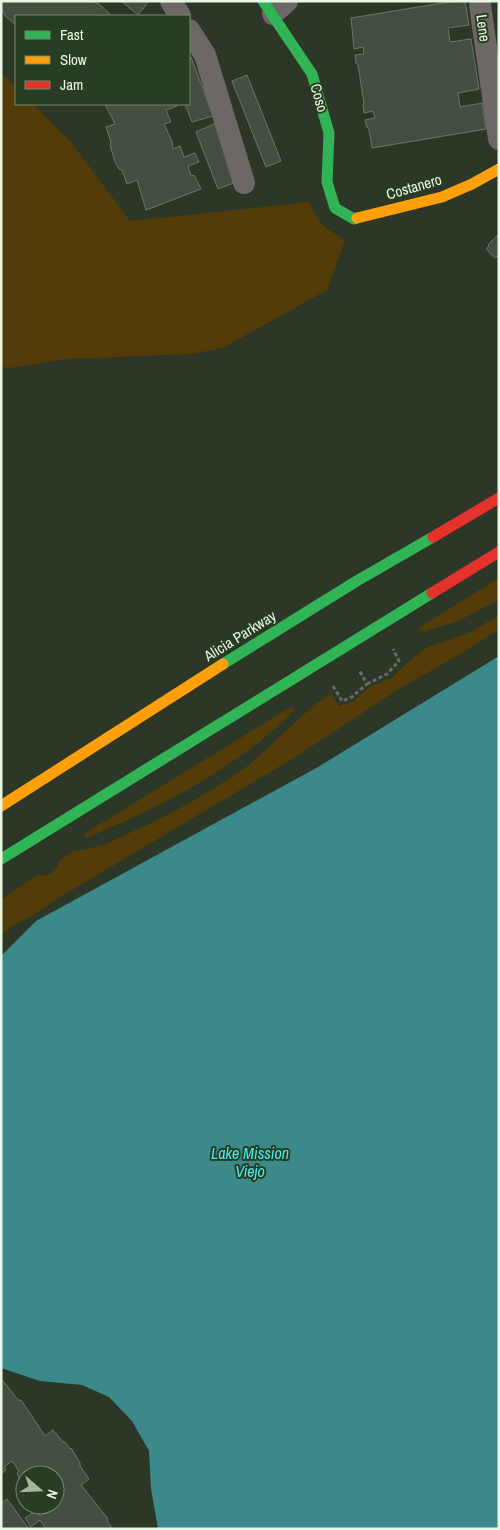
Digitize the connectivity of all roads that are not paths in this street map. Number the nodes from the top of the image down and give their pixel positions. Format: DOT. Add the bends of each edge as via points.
graph roads {
  1 [pos="171,1"];
  2 [pos="274,6"];
  3 [pos="480,6"];
  4 [pos="179,15"];
  5 [pos="190,32"];
  6 [pos="499,139"];
  7 [pos="499,170"];
  8 [pos="244,183"];
  9 [pos="335,208"];
  10 [pos="499,498"];
  11 [pos="499,552"];
  12 [pos="1,806"];
  13 [pos="1,860"];
  1 -- 4 [label="street"];
  2 -- 9 [label="main road, Coso" via="312,74 329,133 327,182"];
  3 -- 6 [label="street, Lene"];
  5 -- 8 [label="street" via="205,55"];
  7 -- 9 [label="main road, Costanero" via="442,197 354,219"];
  10 -- 12 [label="main road, Alicia Parkway" via="226,662"];
  11 -- 13 [label="main road"];
}
